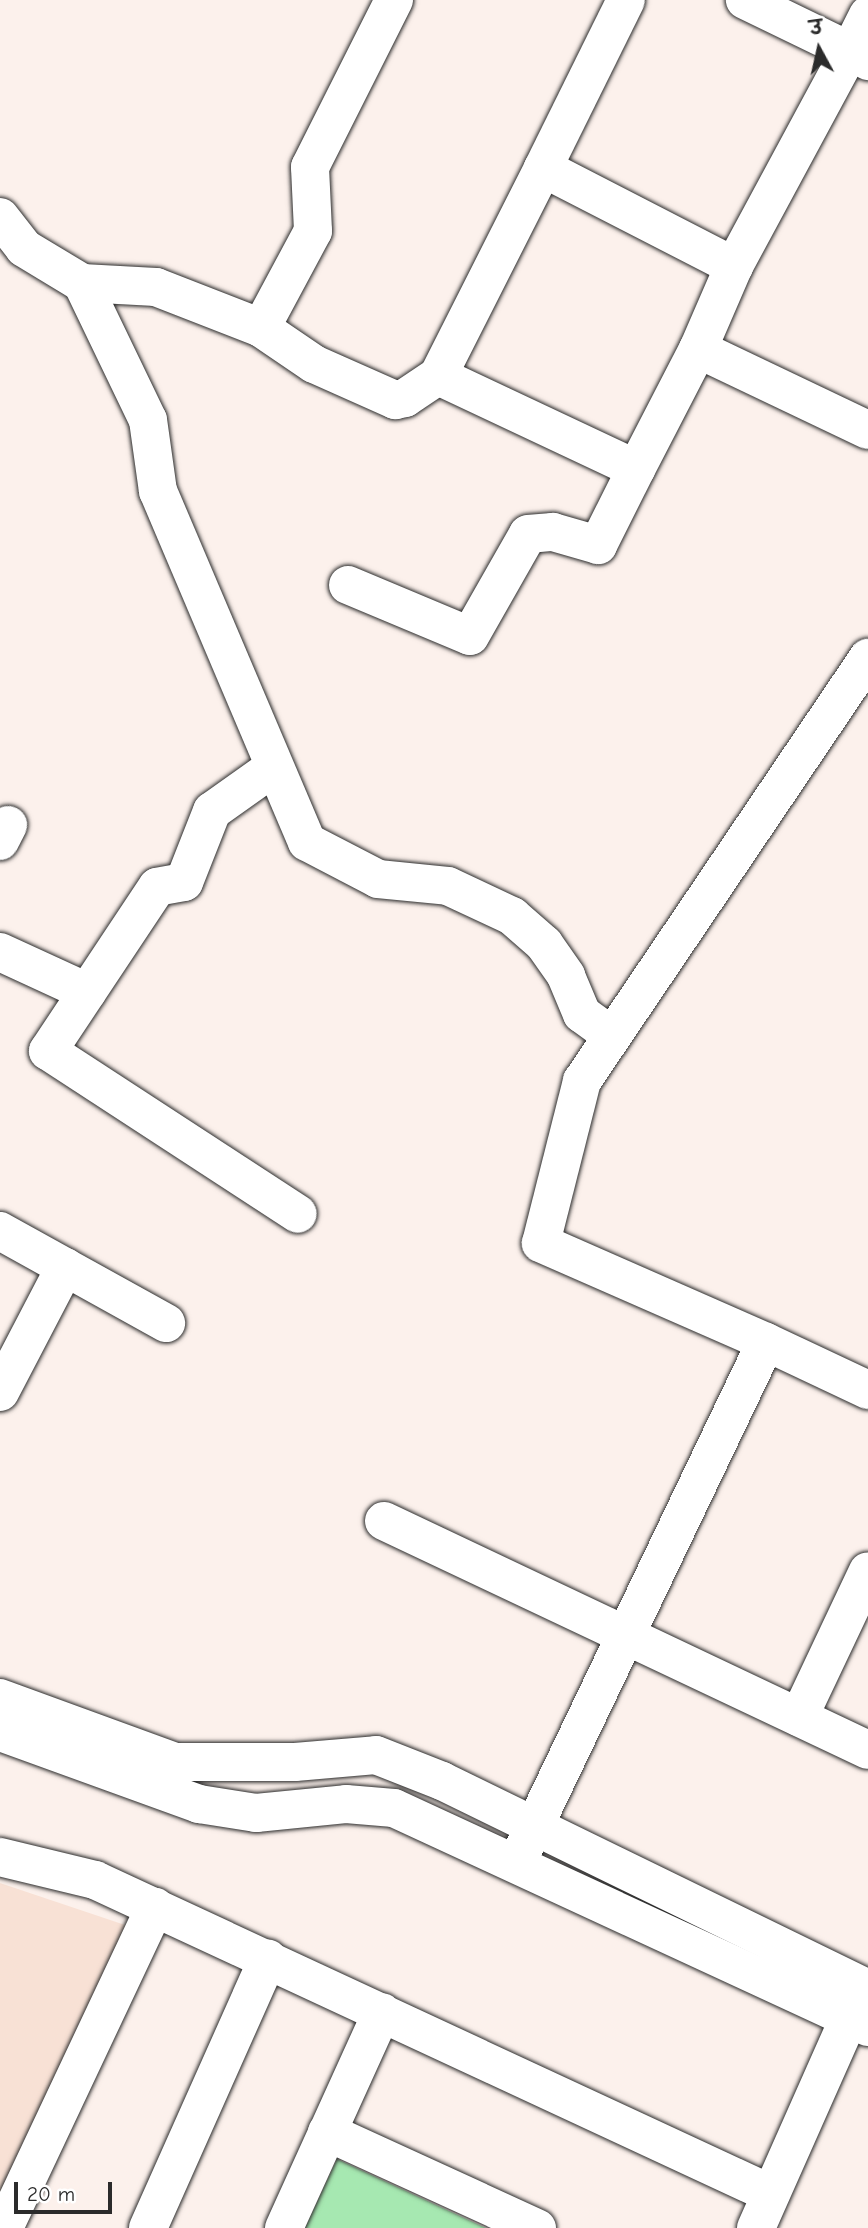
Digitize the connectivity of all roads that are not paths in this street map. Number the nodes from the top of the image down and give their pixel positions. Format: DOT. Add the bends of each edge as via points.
graph roads {
  1 [pos="394,0"];
  2 [pos="626,0"];
  3 [pos="745,0"];
  4 [pos="868,15"];
  5 [pos="859,56"];
  6 [pos="543,168"];
  7 [pos="0,217"];
  8 [pos="734,266"];
  9 [pos="82,283"];
  10 [pos="261,328"];
  11 [pos="698,349"];
  12 [pos="438,376"];
  13 [pos="868,430"];
  14 [pos="636,469"];
  15 [pos="348,585"];
  16 [pos="868,658"];
  17 [pos="274,768"];
  18 [pos="0,952"];
  19 [pos="87,992"];
  20 [pos="612,1036"];
  21 [pos="298,1214"];
  22 [pos="0,1231"];
  23 [pos="65,1267"];
  24 [pos="166,1323"];
  25 [pos="766,1342"];
  26 [pos="868,1390"];
  27 [pos="0,1392"];
  28 [pos="384,1521"];
  29 [pos="868,1571"];
  30 [pos="626,1635"];
  31 [pos="0,1698"];
  32 [pos="799,1717"];
  33 [pos="0,1732"];
  34 [pos="868,1750"];
  35 [pos="535,1826"];
  36 [pos="0,1857"];
  37 [pos="516,1864"];
  38 [pos="155,1907"];
  39 [pos="268,1959"];
  40 [pos="862,2011"];
  41 [pos="382,2012"];
  42 [pos="327,2132"];
  43 [pos="771,2194"];
  44 [pos="4,2228"];
  45 [pos="148,2228"];
  46 [pos="284,2228"];
  47 [pos="537,2228"];
  48 [pos="756,2228"];
  1 -- 10 [label="street" via="310,167 313,231"];
  2 -- 6 [label="street"];
  3 -- 5 [label="street"];
  4 -- 5 [label="street"];
  5 -- 8 [label="street"];
  6 -- 8 [label="street"];
  6 -- 12 [label="street"];
  7 -- 9 [label="street" via="24,248"];
  8 -- 11 [label="street"];
  9 -- 10 [label="street" via="156,287"];
  9 -- 17 [label="street" via="148,420 158,491"];
  10 -- 12 [label="street" via="314,364 395,400"];
  11 -- 13 [label="street"];
  11 -- 14 [label="street"];
  12 -- 14 [label="street"];
  14 -- 15 [label="street" via="598,544 553,532 528,534 470,636"];
  16 -- 20 [label="street"];
  17 -- 19 [label="street" via="212,811 184,882 157,887"];
  17 -- 20 [label="street" via="307,842 377,879 447,886 512,916 544,944 566,976 582,1014"];
  18 -- 19 [label="street"];
  19 -- 21 [label="street" via="48,1051"];
  20 -- 25 [label="street" via="582,1081 541,1243"];
  22 -- 23 [label="street"];
  23 -- 24 [label="street"];
  23 -- 27 [label="street"];
  25 -- 26 [label="street"];
  25 -- 30 [label="street"];
  28 -- 30 [label="street"];
  29 -- 32 [label="street"];
  30 -- 32 [label="street"];
  30 -- 35 [label="street"];
  31 -- 35 [label="street" via="175,1762 295,1762 376,1755"];
  32 -- 34 [label="street"];
  33 -- 37 [label="street" via="199,1804 256,1813 346,1804 394,1808"];
  35 -- 37 [label="street"];
  35 -- 40 [label="street"];
  36 -- 38 [label="street" via="95,1880"];
  37 -- 40 [label="street"];
  38 -- 39 [label="street"];
  38 -- 44 [label="street"];
  39 -- 41 [label="street"];
  39 -- 45 [label="street"];
  40 -- 43 [label="street"];
  41 -- 42 [label="street"];
  41 -- 43 [label="street"];
  42 -- 46 [label="street"];
  42 -- 47 [label="street"];
  43 -- 48 [label="street"];
}
